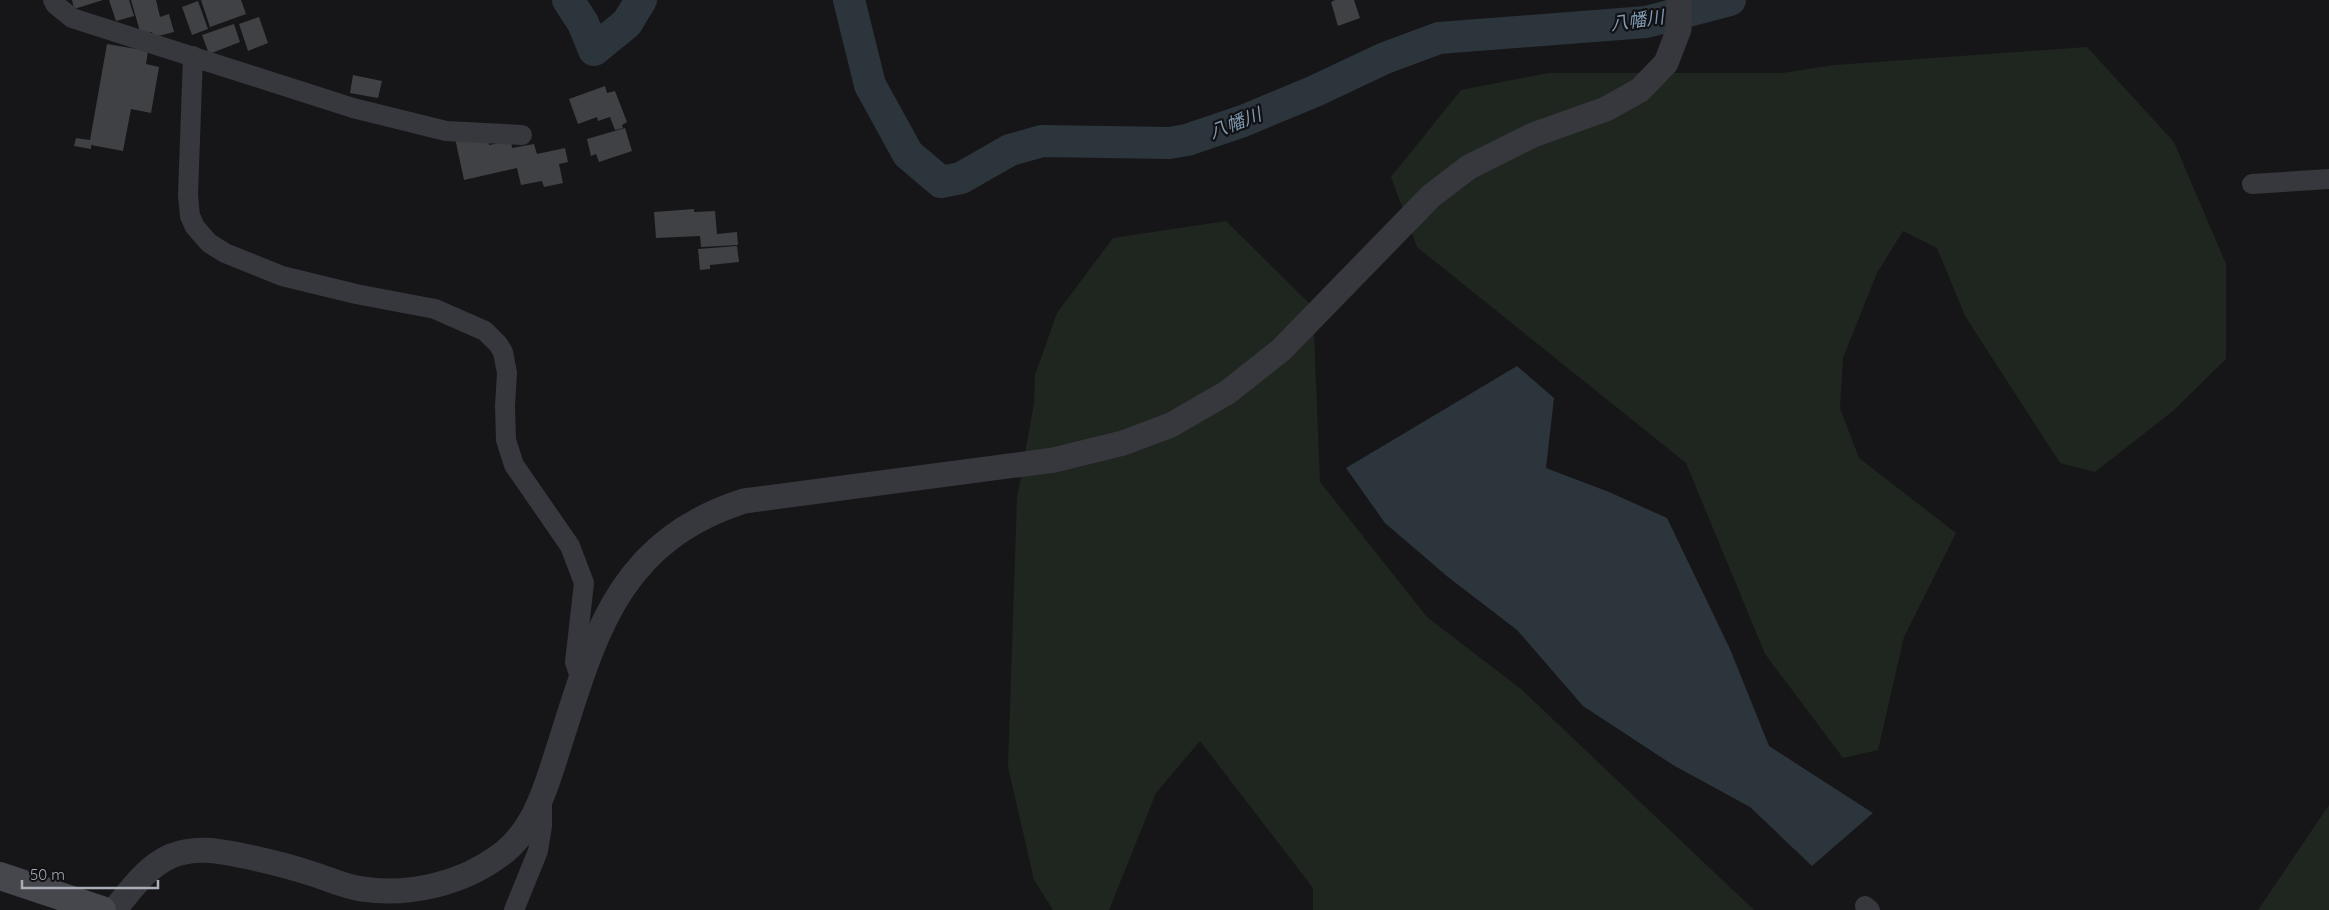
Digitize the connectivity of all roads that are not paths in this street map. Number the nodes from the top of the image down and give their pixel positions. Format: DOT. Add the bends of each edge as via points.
graph roads {
  1 [pos="53,0"];
  2 [pos="1679,0"];
  3 [pos="193,56"];
  4 [pos="522,135"];
  5 [pos="2329,179"];
  6 [pos="2252,184"];
  7 [pos="581,680"];
  8 [pos="542,800"];
  9 [pos="0,876"];
  10 [pos="102,910"];
  11 [pos="114,910"];
  12 [pos="514,910"];
  1 -- 3 [label="street" via="72,18"];
  2 -- 7 [label="street" via="1679,29 1666,63 1640,90 1606,109 1533,135 1469,167 1431,196 1281,350 1228,392 1171,425 1123,443 1054,460 744,501 721,508 679,530 632,574 610,608"];
  3 -- 4 [label="street" via="286,88 419,125"];
  3 -- 7 [label="street" via="188,195 190,216 209,243 225,253 282,276 435,309 484,330 503,352 507,373 506,440 514,465 570,546 584,583 575,662"];
  5 -- 6 [label="street"];
  7 -- 8 [label="street"];
  8 -- 11 [label="street" via="524,832 501,855 475,871 434,886 396,891 361,889 282,864 216,850 200,850 185,852 158,863 138,880"];
  8 -- 12 [label="street" via="538,851"];
  9 -- 10 [label="main road"];
}
